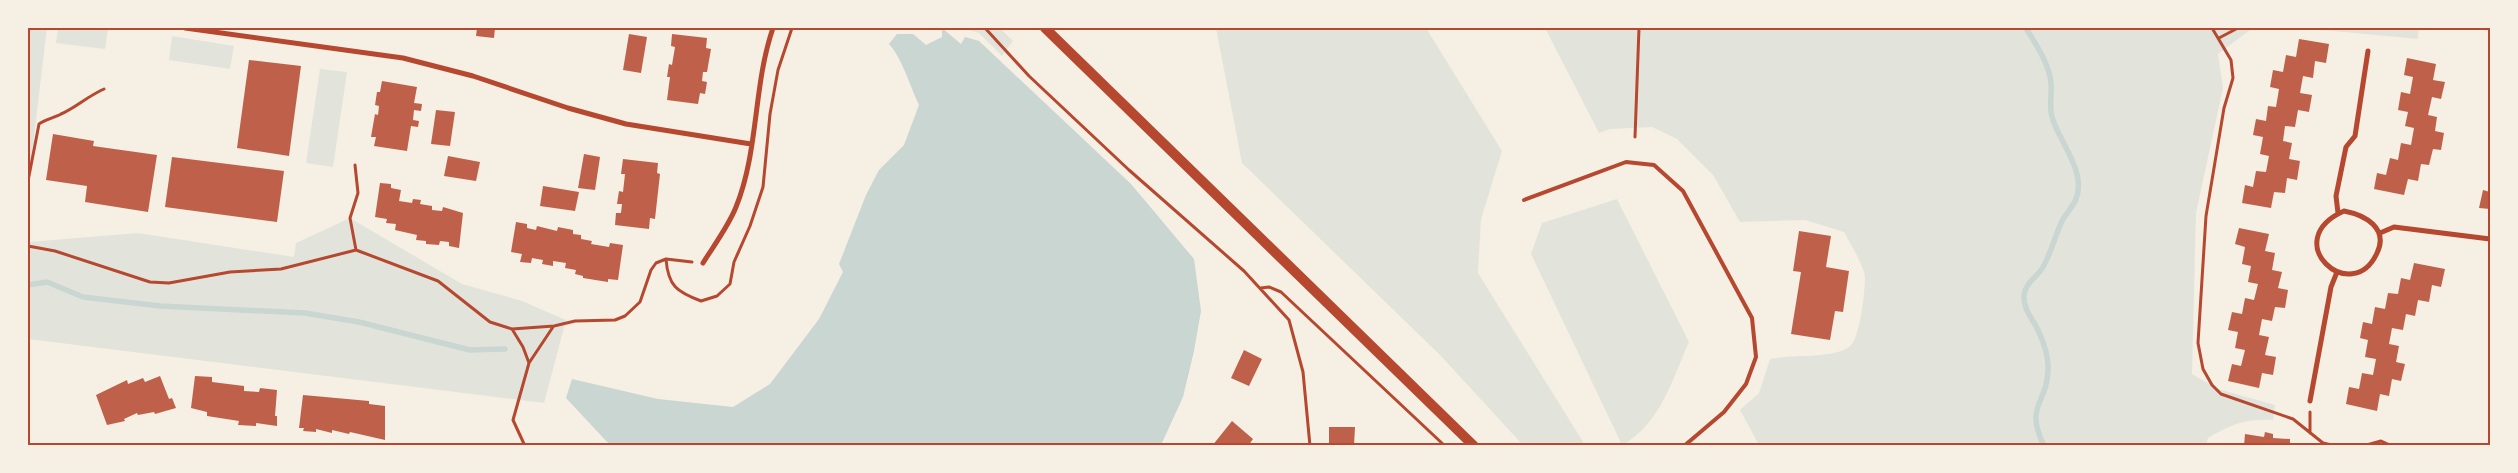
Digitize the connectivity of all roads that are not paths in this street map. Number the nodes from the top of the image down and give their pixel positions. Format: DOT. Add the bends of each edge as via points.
graph roads {
  1 [pos="185,28"];
  2 [pos="773,28"];
  3 [pos="1045,28"];
  4 [pos="2368,51"];
  5 [pos="751,144"];
  6 [pos="1524,200"];
  7 [pos="2338,213"];
  8 [pos="2380,233"];
  9 [pos="2490,239"];
  10 [pos="703,263"];
  11 [pos="2337,272"];
  12 [pos="2310,401"];
  13 [pos="1474,446"];
  14 [pos="1684,446"];
  1 -- 5 [label="street" via="403,58 473,76 626,124"];
  2 -- 5 [label="street" via="761,70"];
  3 -- 13 [label="main road"];
  4 -- 7 [label="street" via="2355,136 2346,147 2336,196"];
  5 -- 10 [label="street" via="736,208"];
  6 -- 14 [label="lane" via="1626,162 1654,165 1683,191 1752,318 1756,357 1746,384 1729,405"];
  7 -- 8 [label="street" via="2359,214 2372,222"];
  7 -- 11 [label="street" via="2329,217 2318,232 2316,247 2324,263"];
  8 -- 9 [label="street" via="2394,228"];
  8 -- 11 [label="street" via="2378,251 2370,266 2355,275"];
  11 -- 12 [label="street" via="2331,287"];
}
